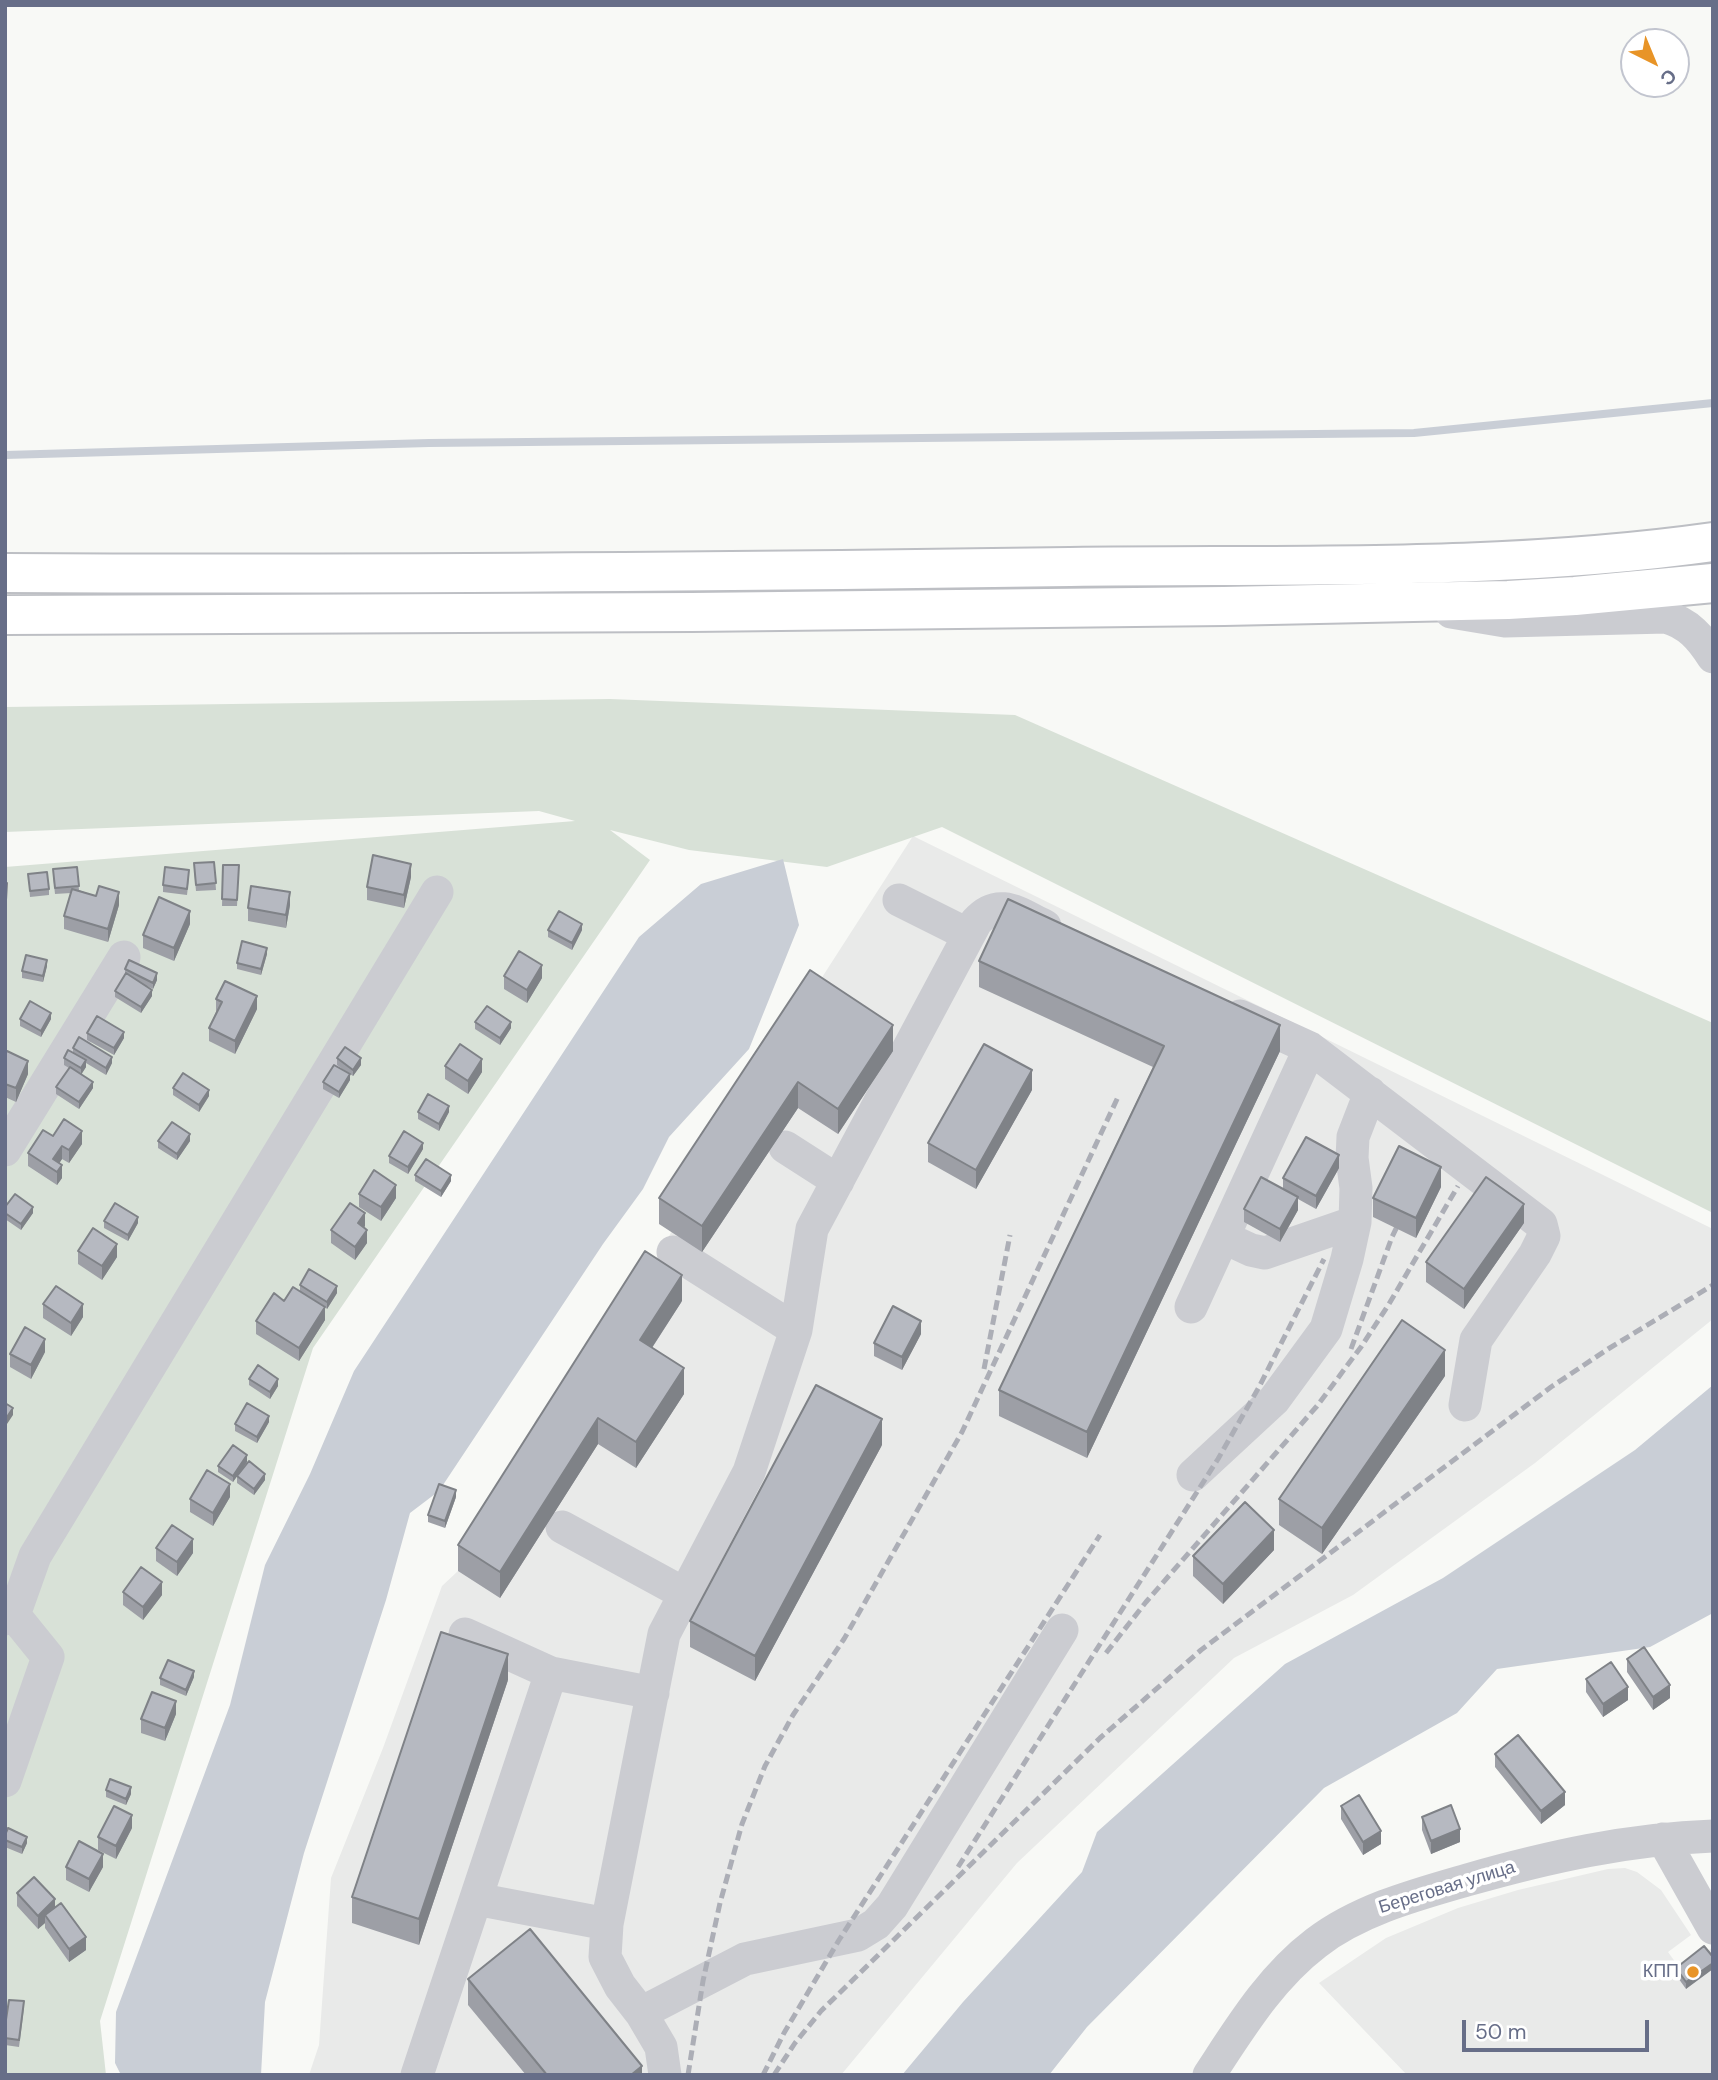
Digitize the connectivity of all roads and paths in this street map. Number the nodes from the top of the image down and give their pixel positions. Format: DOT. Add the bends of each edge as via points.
graph roads {
  1 [pos="1713,542"];
  2 [pos="5,573"];
  3 [pos="1713,583"];
  4 [pos="1393,603"];
  5 [pos="5,615"];
  6 [pos="1713,657"];
  7 [pos="437,892"];
  8 [pos="899,900"];
  9 [pos="969,935"];
  10 [pos="1072,938"];
  11 [pos="124,957"];
  12 [pos="1210,1002"];
  13 [pos="1310,1048"];
  14 [pos="1370,1093"];
  15 [pos="785,1147"];
  16 [pos="5,1150"];
  17 [pos="838,1181"];
  18 [pos="1355,1222"];
  19 [pos="1223,1237"];
  20 [pos="674,1252"];
  21 [pos="1191,1307"];
  22 [pos="796,1330"];
  23 [pos="1465,1405"];
  24 [pos="1193,1475"];
  25 [pos="562,1527"];
  26 [pos="685,1594"];
  27 [pos="10,1617"];
  28 [pos="1062,1630"];
  29 [pos="465,1634"];
  30 [pos="551,1673"];
  31 [pos="653,1693"];
  32 [pos="5,1781"];
  33 [pos="1713,1836"];
  34 [pos="1663,1839"];
  35 [pos="476,1899"];
  36 [pos="607,1924"];
  37 [pos="1713,1928"];
  38 [pos="640,2013"];
  39 [pos="417,2075"];
  40 [pos="665,2075"];
  41 [pos="1209,2075"];
  1 -- 2 [label="main road" via="1585,557 1394,564"];
  3 -- 4 [label="main road" via="1575,596"];
  4 -- 5 [label="main road"];
  4 -- 6 [label="street" via="1505,621 1666,617 1694,631"];
  7 -- 27 [label="street" via="35,1556"];
  8 -- 9 [label="street"];
  9 -- 10 [label="street" via="985,911 996,907"];
  9 -- 17 [label="street" via="902,1033"];
  11 -- 16 [label="street"];
  12 -- 13 [label="street"];
  13 -- 14 [label="street"];
  13 -- 19 [label="street"];
  14 -- 18 [label="street" via="1353,1137"];
  14 -- 23 [label="street" via="1541,1224 1544,1236 1535,1254 1476,1340"];
  15 -- 17 [label="street"];
  17 -- 22 [label="street" via="812,1229"];
  18 -- 19 [label="street" via="1265,1253"];
  18 -- 24 [label="street" via="1326,1329 1274,1400"];
  19 -- 21 [label="street"];
  20 -- 22 [label="street"];
  22 -- 26 [label="street" via="749,1472"];
  25 -- 26 [label="street"];
  26 -- 31 [label="street" via="664,1634"];
  27 -- 32 [label="street" via="48,1657"];
  28 -- 38 [label="street" via="892,1906 876,1924 858,1935 745,1959"];
  29 -- 30 [label="street"];
  30 -- 31 [label="street"];
  30 -- 35 [label="street"];
  31 -- 36 [label="street"];
  33 -- 34 [label="street, Береговая улица"];
  34 -- 37 [label="street"];
  34 -- 41 [label="street, Береговая улица" via="1518,1865 1405,1899 1341,1926 1288,1967"];
  35 -- 36 [label="street"];
  35 -- 39 [label="street"];
  36 -- 38 [label="street" via="605,1957"];
  38 -- 40 [label="street" via="661,2047"];
}
